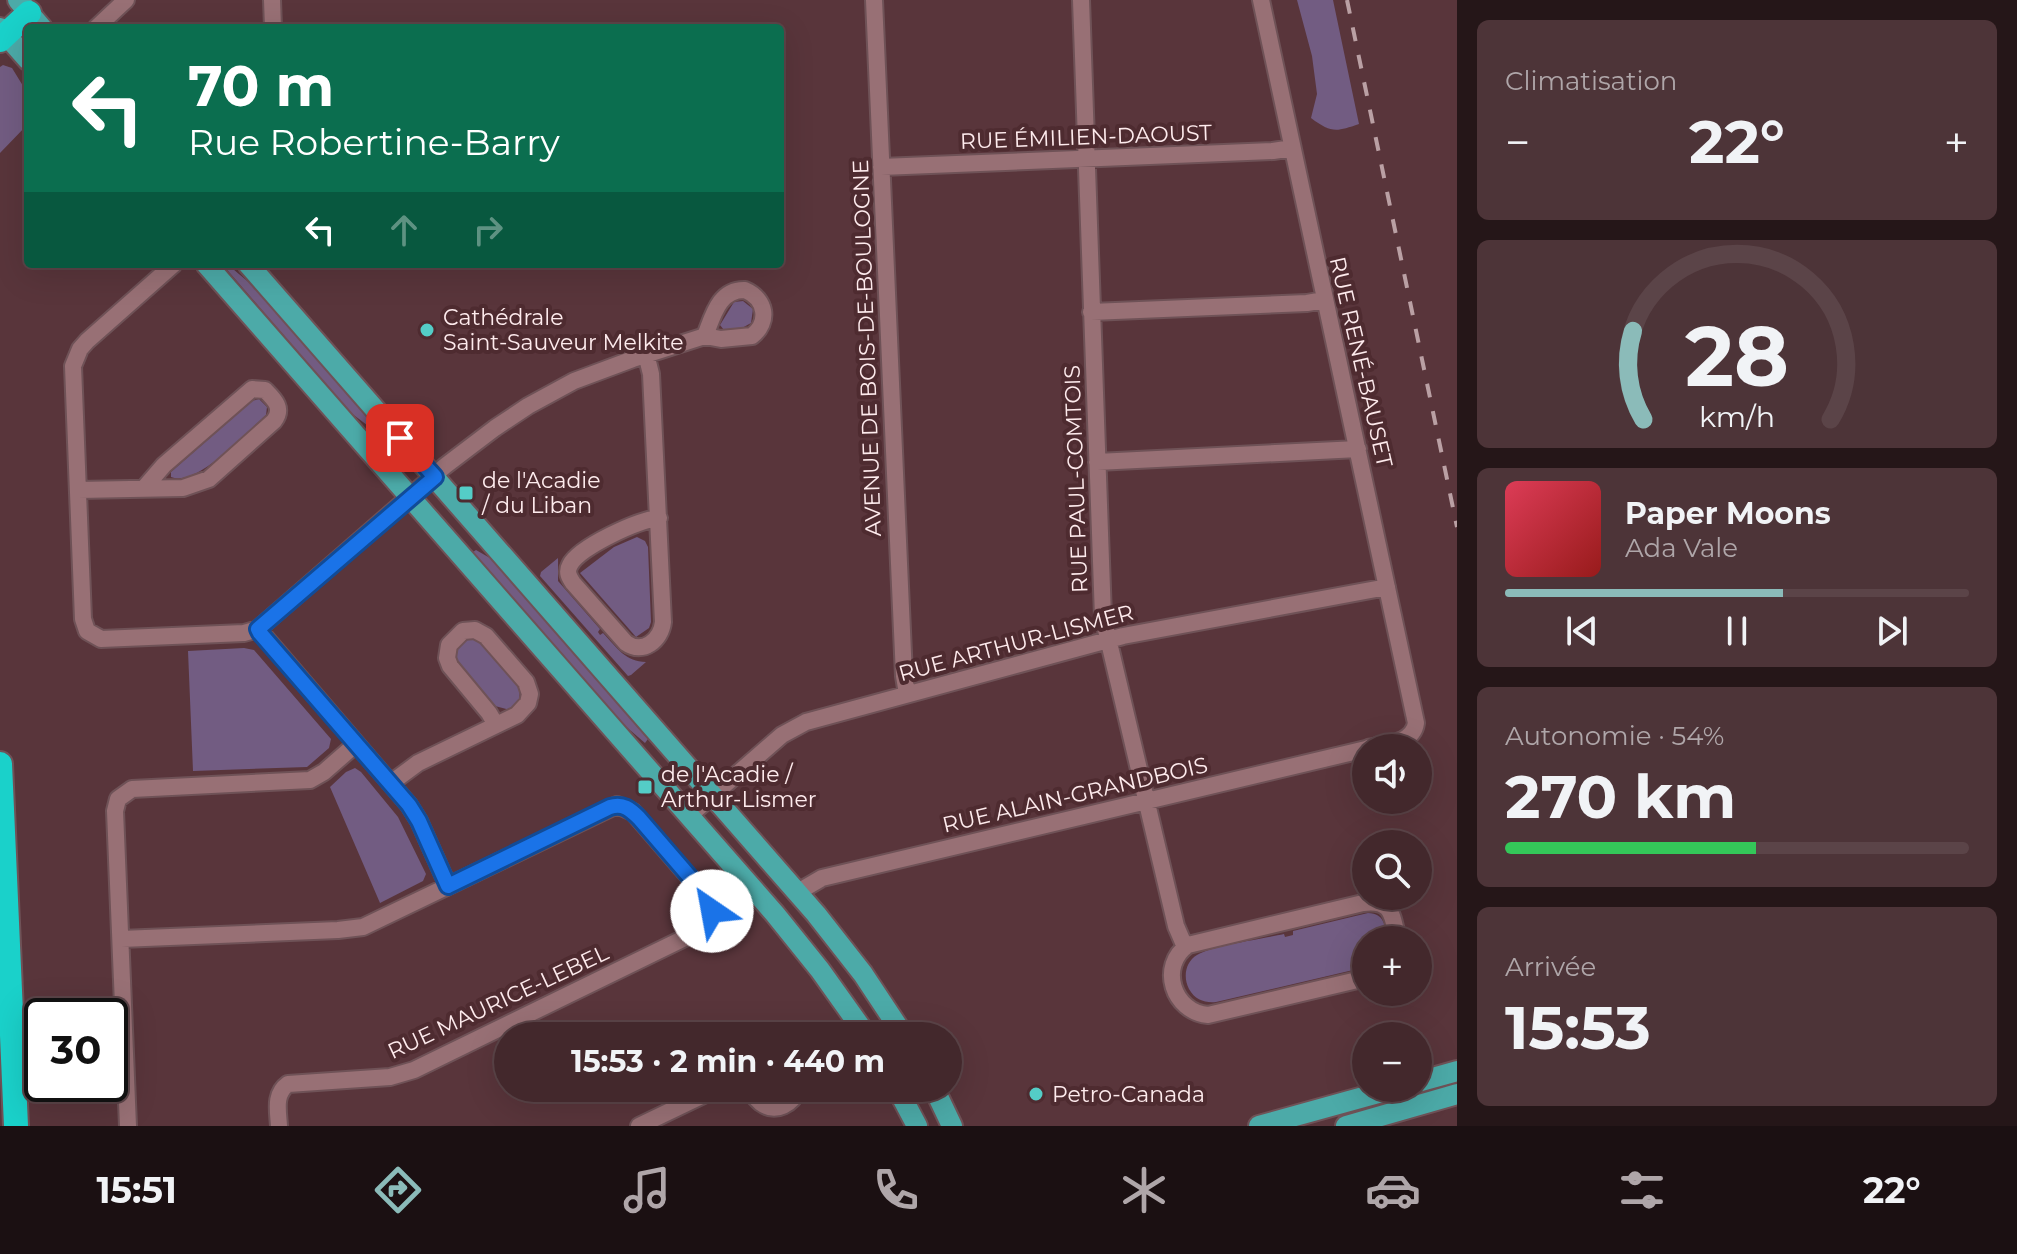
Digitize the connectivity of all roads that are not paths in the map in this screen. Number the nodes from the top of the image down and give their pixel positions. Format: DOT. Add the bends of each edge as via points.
graph roads {
  1 [pos="126,0"];
  2 [pos="272,0"];
  3 [pos="874,0"];
  4 [pos="1081,0"];
  5 [pos="1261,0"];
  6 [pos="30,14"];
  7 [pos="100,24"];
  8 [pos="273,24"];
  9 [pos="2,34"];
  10 [pos="24,56"];
  11 [pos="1292,148"];
  12 [pos="1085,159"];
  13 [pos="881,167"];
  14 [pos="169,268"];
  15 [pos="209,268"];
  16 [pos="252,268"];
  17 [pos="1324,300"];
  18 [pos="1091,312"];
  19 [pos="705,336"];
  20 [pos="646,354"];
  21 [pos="1358,449"];
  22 [pos="1097,462"];
  23 [pos="435,477"];
  24 [pos="145,487"];
  25 [pos="78,490"];
  26 [pos="410,499"];
  27 [pos="659,518"];
  28 [pos="1387,587"];
  29 [pos="258,629"];
  30 [pos="1108,639"];
  31 [pos="907,694"];
  32 [pos="496,725"];
  33 [pos="1414,733"];
  34 [pos="356,744"];
  35 [pos="1352,752"];
  36 [pos="0,764"];
  37 [pos="391,783"];
  38 [pos="714,796"];
  39 [pos="1146,801"];
  40 [pos="689,816"];
  41 [pos="448,886"];
  42 [pos="798,892"];
  43 [pos="0,896"];
  44 [pos="5,923"];
  45 [pos="1394,926"];
  46 [pos="121,939"];
  47 [pos="1185,947"];
  48 [pos="1352,981"];
  49 [pos="857,1022"];
  50 [pos="895,1022"];
  51 [pos="1457,1071"];
  52 [pos="1432,1078"];
  53 [pos="1457,1094"];
  54 [pos="1352,1100"];
  55 [pos="689,1102"];
  56 [pos="761,1102"];
  57 [pos="790,1102"];
  58 [pos="904,1102"];
  59 [pos="941,1102"];
  60 [pos="16,1126"];
  61 [pos="128,1126"];
  62 [pos="279,1126"];
  63 [pos="639,1126"];
  64 [pos="917,1126"];
  65 [pos="952,1126"];
  66 [pos="1259,1126"];
  67 [pos="1346,1126"];
  1 -- 7 [label="street"];
  2 -- 8 [label="street"];
  3 -- 13 [label="street, AVENUE DE BOIS-DE-BOULOGNE"];
  4 -- 12 [label="street, RUE PAUL-COMTOIS"];
  5 -- 11 [label="street, RUE RENÉ-BAUSET"];
  6 -- 9 [label="highway"];
  9 -- 10 [label="main road"];
  11 -- 12 [label="street, RUE ÉMILIEN-DAOUST"];
  11 -- 17 [label="street, RUE RENÉ-BAUSET"];
  12 -- 13 [label="street, RUE ÉMILIEN-DAOUST"];
  12 -- 18 [label="street, RUE PAUL-COMTOIS"];
  13 -- 31 [label="street, AVENUE DE BOIS-DE-BOULOGNE"];
  14 -- 25 [label="street" via="87,341 75,360"];
  15 -- 26 [label="main road"];
  16 -- 23 [label="main road"];
  17 -- 18 [label="street"];
  17 -- 21 [label="street, RUE RENÉ-BAUSET"];
  18 -- 22 [label="street, RUE PAUL-COMTOIS"];
  19 -- 20 [label="street"];
  20 -- 23 [label="street" via="581,378 528,406"];
  20 -- 27 [label="street"];
  21 -- 22 [label="street"];
  21 -- 28 [label="street, RUE RENÉ-BAUSET"];
  22 -- 30 [label="street, RUE PAUL-COMTOIS"];
  23 -- 26 [label="street"];
  23 -- 38 [label="main road"];
  24 -- 24 [label="street" via="204,482 274,421 277,404 265,390 252,389"];
  24 -- 25 [label="street"];
  25 -- 29 [label="street" via="83,619 92,635 106,639"];
  26 -- 29 [label="street"];
  26 -- 40 [label="main road"];
  27 -- 27 [label="street" via="617,532 569,568 573,583 634,648 652,642 663,626"];
  28 -- 30 [label="street, RUE ARTHUR-LISMER"];
  28 -- 33 [label="street, RUE RENÉ-BAUSET"];
  29 -- 34 [label="street"];
  30 -- 31 [label="street, RUE ARTHUR-LISMER"];
  30 -- 39 [label="street, RUE PAUL-COMTOIS"];
  31 -- 38 [label="street, RUE ARTHUR-LISMER" via="793,727"];
  32 -- 32 [label="street" via="524,710 528,686 483,633 463,631 449,645 448,662"];
  32 -- 37 [label="street" via="413,765"];
  34 -- 37 [label="street"];
  34 -- 46 [label="street" via="305,781 124,793 115,811"];
  35 -- 39 [label="street, RUE ALAIN-GRANDBOIS"];
  36 -- 44 [label="highway"];
  37 -- 41 [label="street" via="419,821"];
  38 -- 40 [label="street, RUE ARTHUR-LISMER"];
  38 -- 42 [label="main road"];
  39 -- 42 [label="street, RUE ALAIN-GRANDBOIS" via="822,878"];
  39 -- 47 [label="street, RUE PAUL-COMTOIS"];
  40 -- 49 [label="main road" via="791,933"];
  41 -- 46 [label="street" via="356,929"];
  41 -- 62 [label="street, RUE MAURICE-LEBEL" via="621,805 707,897 711,919 697,932 406,1073 288,1084 278,1097"];
  42 -- 50 [label="main road"];
  43 -- 44 [label="highway"];
  44 -- 60 [label="highway"];
  45 -- 47 [label="street" via="1389,909 1373,901"];
  46 -- 61 [label="street"];
  47 -- 48 [label="street" via="1175,959 1172,982 1182,1004 1199,1014"];
  51 -- 52 [label="main road"];
  53 -- 67 [label="main road"];
  54 -- 66 [label="main road"];
  55 -- 63 [label="street"];
  56 -- 57 [label="street" via="777,1108"];
  58 -- 64 [label="main road"];
  59 -- 65 [label="main road"];
}
